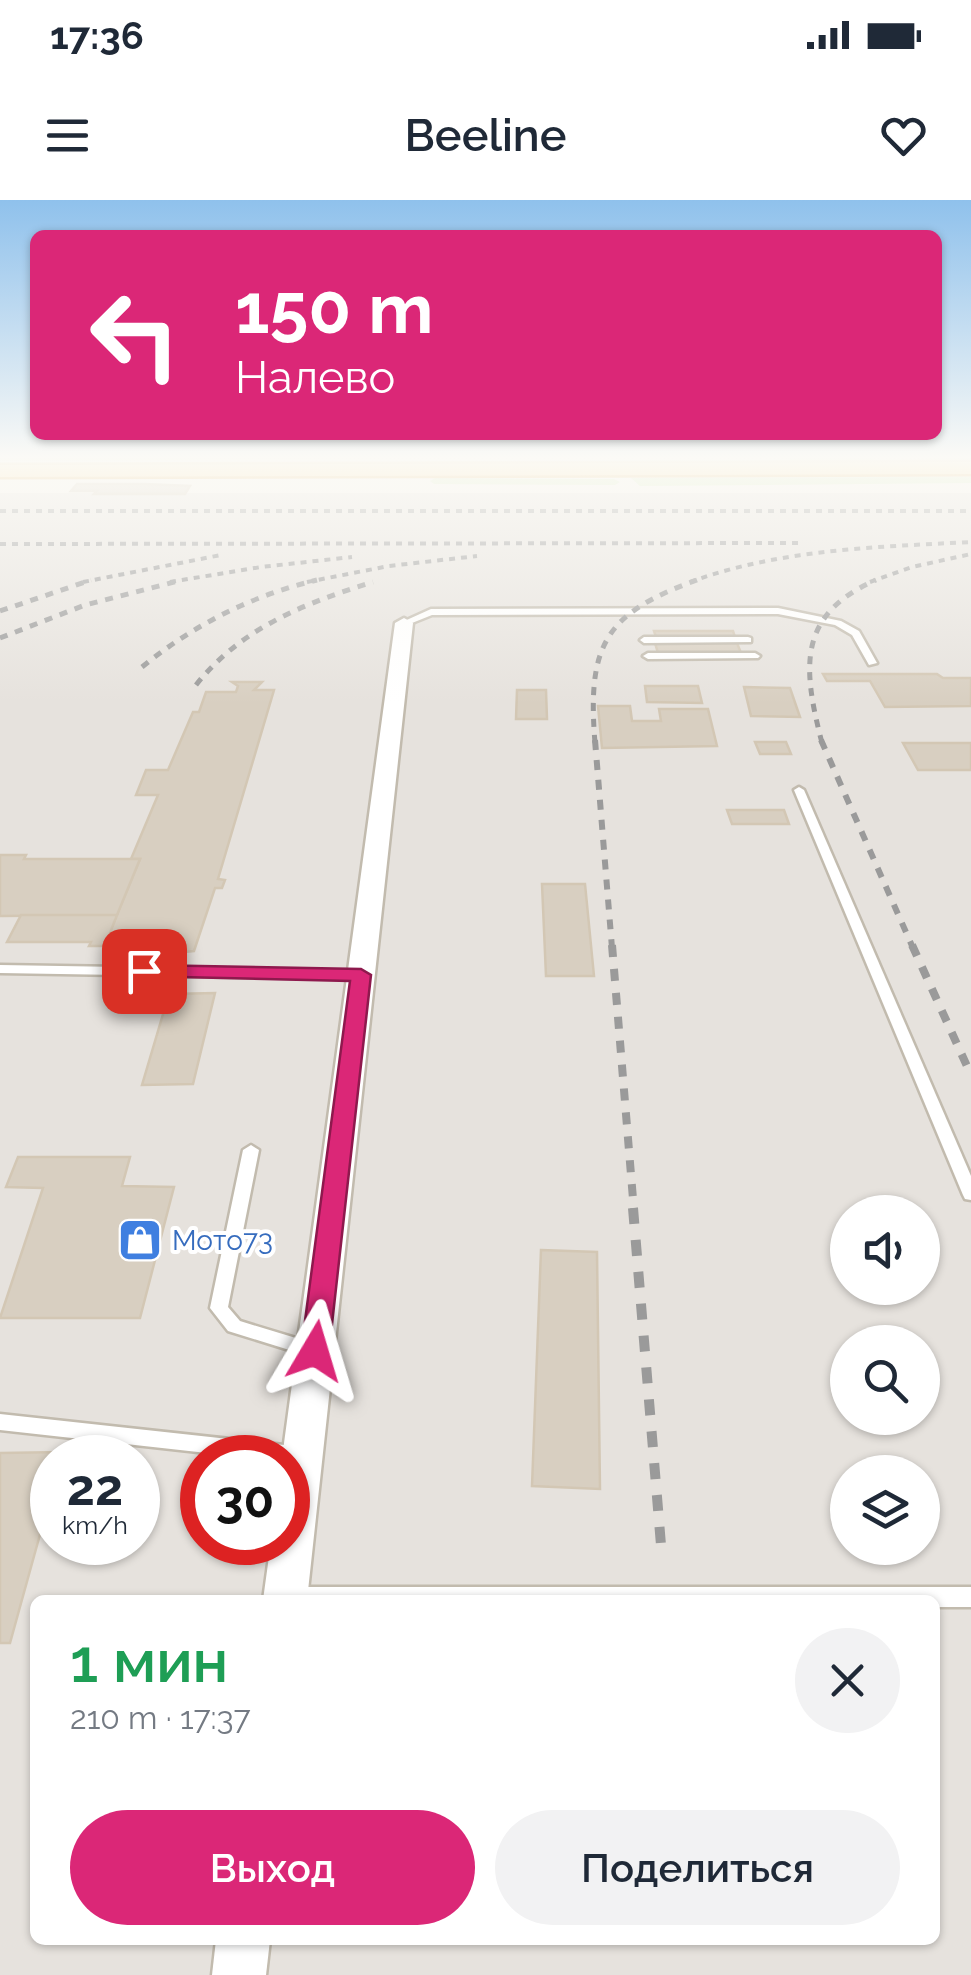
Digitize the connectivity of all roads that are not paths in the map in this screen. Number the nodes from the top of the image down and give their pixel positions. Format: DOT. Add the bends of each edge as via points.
graph roads {
  1 [pos="736,612"];
  2 [pos="404,623"];
  3 [pos="748,640"];
  4 [pos="872,662"];
  5 [pos="799,790"];
  6 [pos="0,969"];
  7 [pos="361,975"];
  8 [pos="251,1150"];
  9 [pos="971,1195"];
  10 [pos="315,1351"];
  11 [pos="0,1422"];
  12 [pos="304,1435"];
  13 [pos="180,1442"];
  14 [pos="289,1565"];
  15 [pos="285,1595"];
  16 [pos="940,1598"];
  17 [pos="971,1598"];
  18 [pos="242,1945"];
  19 [pos="239,1975"];
  1 -- 2 [label="lane" via="431,612"];
  1 -- 3 [label="lane"];
  1 -- 4 [label="lane" via="838,623 856,633"];
  2 -- 7 [label="street"];
  3 -- 3 [label="lane" via="756,659 649,660 643,636"];
  5 -- 9 [label="lane"];
  6 -- 7 [label="lane"];
  7 -- 10 [label="street"];
  8 -- 10 [label="lane" via="219,1308 234,1326"];
  10 -- 12 [label="street"];
  11 -- 13 [label="lane"];
  14 -- 15 [label="street"];
  16 -- 17 [label="lane"];
  18 -- 19 [label="street"];
}
